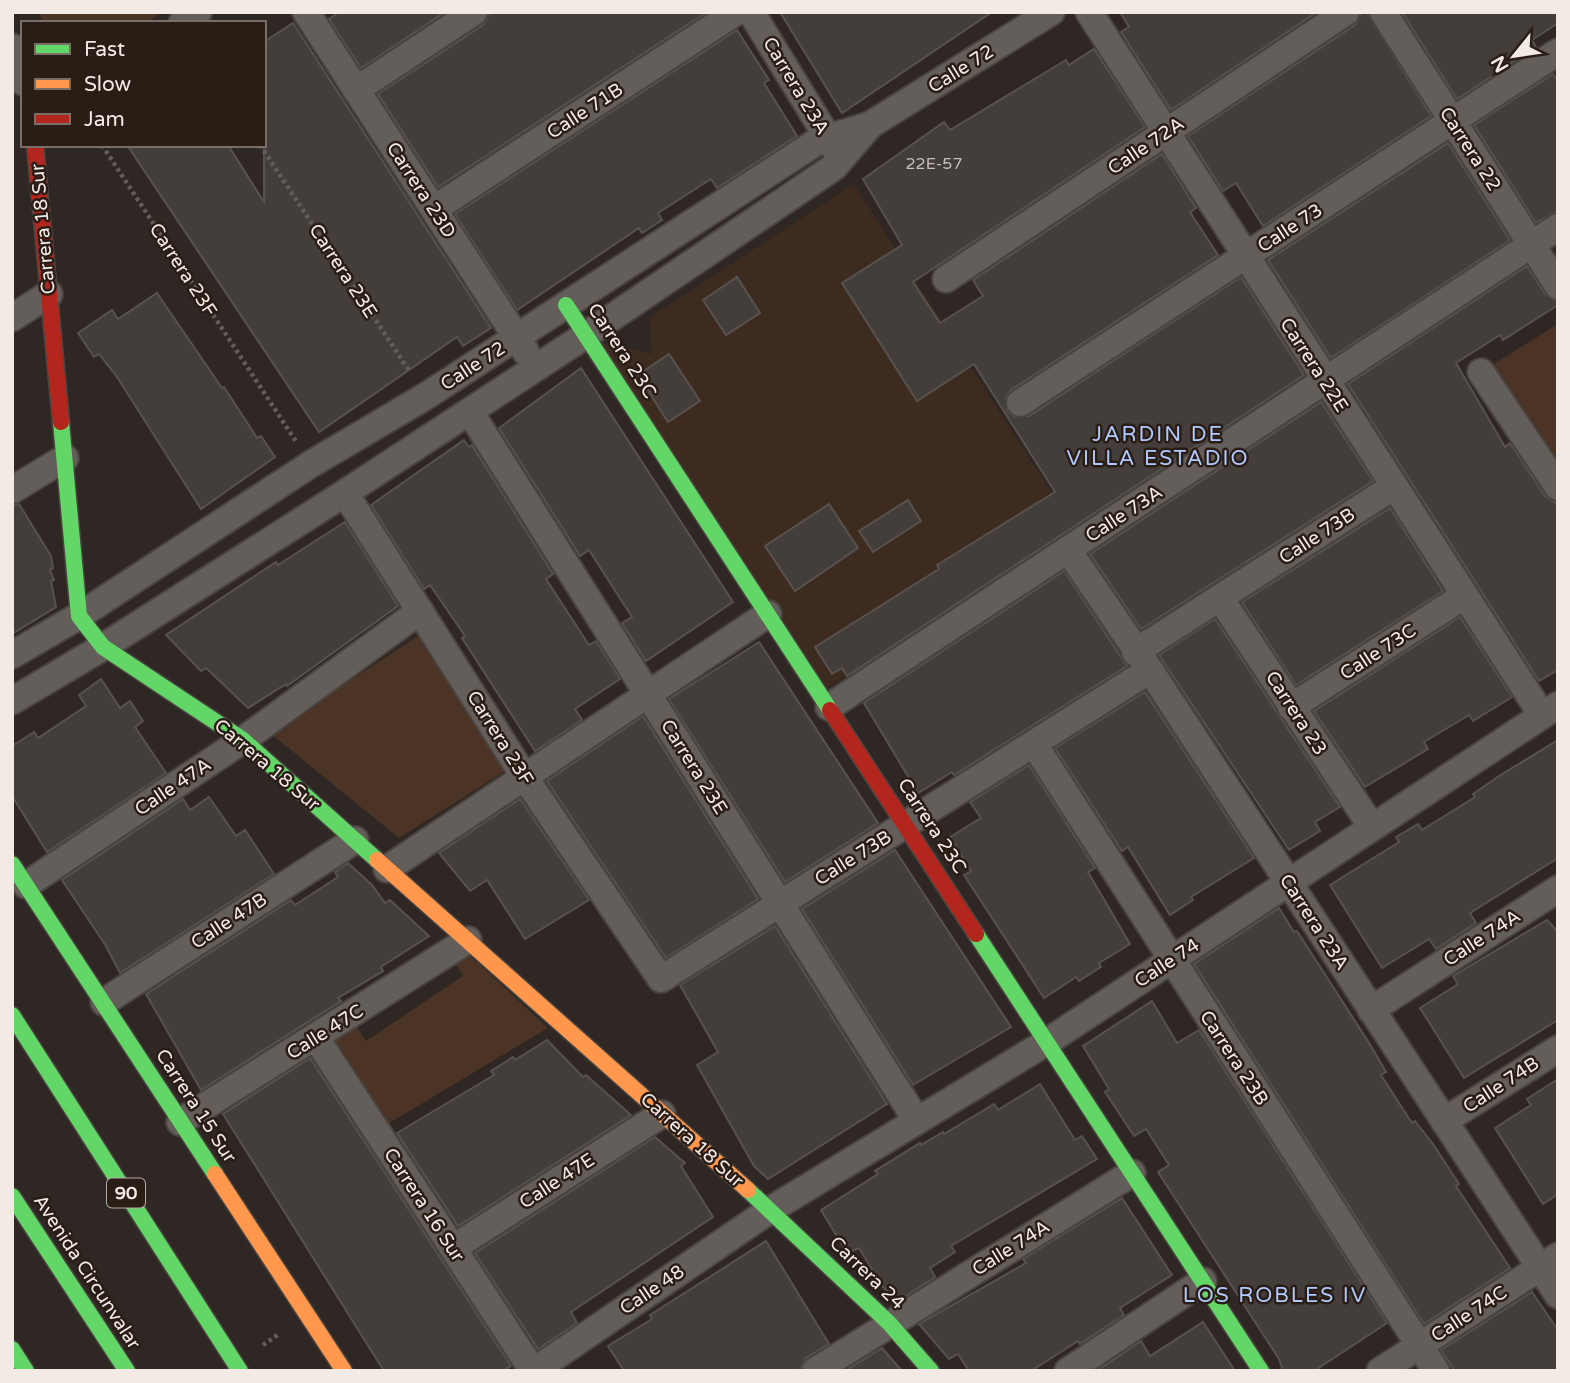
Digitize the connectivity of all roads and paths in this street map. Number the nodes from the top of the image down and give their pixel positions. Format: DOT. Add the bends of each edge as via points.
graph roads {
  1 [pos="306,12"];
  2 [pos="474,12"];
  3 [pos="736,12"];
  4 [pos="751,12"];
  5 [pos="1051,12"];
  6 [pos="1089,12"];
  7 [pos="1346,12"];
  8 [pos="1383,12"];
  9 [pos="12,47"];
  10 [pos="1558,52"];
  11 [pos="21,76"];
  12 [pos="356,90"];
  13 [pos="1453,123"];
  14 [pos="1165,133"];
  15 [pos="35,147"];
  16 [pos="103,147"];
  17 [pos="261,147"];
  18 [pos="834,148"];
  19 [pos="433,209"];
  20 [pos="1558,227"];
  21 [pos="1532,245"];
  22 [pos="1245,257"];
  23 [pos="946,279"];
  24 [pos="1558,286"];
  25 [pos="49,294"];
  26 [pos="566,305"];
  27 [pos="12,318"];
  28 [pos="586,335"];
  29 [pos="516,338"];
  30 [pos="536,368"];
  31 [pos="1480,372"];
  32 [pos="1325,381"];
  33 [pos="426,397"];
  34 [pos="1020,403"];
  35 [pos="470,412"];
  36 [pos="65,458"];
  37 [pos="310,464"];
  38 [pos="1393,487"];
  39 [pos="1558,487"];
  40 [pos="12,491"];
  41 [pos="345,493"];
  42 [pos="1068,550"];
  43 [pos="1464,596"];
  44 [pos="1220,598"];
  45 [pos="420,611"];
  46 [pos="768,614"];
  47 [pos="79,616"];
  48 [pos="103,647"];
  49 [pos="12,655"];
  50 [pos="1143,661"];
  51 [pos="648,694"];
  52 [pos="12,701"];
  53 [pos="829,707"];
  54 [pos="1291,707"];
  55 [pos="1550,710"];
  56 [pos="243,740"];
  57 [pos="1034,744"];
  58 [pos="524,776"];
  59 [pos="906,825"];
  60 [pos="1371,827"];
  61 [pos="355,841"];
  62 [pos="387,869"];
  63 [pos="19,875"];
  64 [pos="1288,883"];
  65 [pos="1558,889"];
  66 [pos="780,904"];
  67 [pos="468,940"];
  68 [pos="1171,961"];
  69 [pos="661,979"];
  70 [pos="104,1002"];
  71 [pos="1371,1010"];
  72 [pos="12,1015"];
  73 [pos="316,1038"];
  74 [pos="1047,1042"];
  75 [pos="1558,1049"];
  76 [pos="662,1114"];
  77 [pos="917,1121"];
  78 [pos="1444,1121"];
  79 [pos="180,1122"];
  80 [pos="1132,1173"];
  81 [pos="12,1196"];
  82 [pos="770,1210"];
  83 [pos="453,1248"];
  84 [pos="1549,1263"];
  85 [pos="1203,1281"];
  86 [pos="1558,1295"];
  87 [pos="889,1323"];
  88 [pos="285,1343"];
  89 [pos="260,1346"];
  90 [pos="1420,1346"];
  91 [pos="12,1349"];
  92 [pos="26,1371"];
  93 [pos="127,1371"];
  94 [pos="240,1371"];
  95 [pos="344,1371"];
  96 [pos="534,1371"];
  97 [pos="815,1371"];
  98 [pos="930,1371"];
  99 [pos="1068,1371"];
  100 [pos="1261,1371"];
  101 [pos="1380,1371"];
  102 [pos="1436,1371"];
  1 -- 12 [label="street, Carrera 23D"];
  2 -- 12 [label="street"];
  3 -- 19 [label="street, Calle 71B"];
  4 -- 18 [label="street, Carrera 23A"];
  5 -- 18 [label="street, Calle 72"];
  6 -- 14 [label="street, Carrera 22E"];
  7 -- 14 [label="street, Calle 72A"];
  8 -- 13 [label="street, Carrera 22"];
  9 -- 11 [label="street"];
  10 -- 13 [label="street, Calle 73"];
  12 -- 19 [label="street, Carrera 23D"];
  13 -- 21 [label="street, Carrera 22"];
  13 -- 22 [label="street, Calle 73"];
  14 -- 22 [label="street, Carrera 22E"];
  14 -- 23 [label="street, Calle 72A"];
  15 -- 25 [label="main road, Carrera 18 Sur"];
  16 -- 37 [label="path, Carrera 23F"];
  17 -- 33 [label="path, Carrera 23E"];
  18 -- 26 [label="street, Calle 72" via="818,141"];
  18 -- 28 [label="street, Calle 72" via="834,167"];
  19 -- 29 [label="street, Carrera 23D"];
  20 -- 21 [label="street, Calle 73A"];
  21 -- 24 [label="street, Carrera 22"];
  21 -- 32 [label="street, Calle 73A"];
  22 -- 32 [label="street, Carrera 22E"];
  22 -- 34 [label="street, Calle 73"];
  25 -- 27 [label="street"];
  25 -- 36 [label="main road, Carrera 18 Sur"];
  26 -- 28 [label="main road, Carrera 23C"];
  26 -- 29 [label="street, Calle 72"];
  28 -- 30 [label="street, Calle 72"];
  28 -- 46 [label="main road, Carrera 23C"];
  29 -- 30 [label="street, Carrera 23D"];
  29 -- 33 [label="street, Calle 72"];
  30 -- 35 [label="street, Calle 72"];
  31 -- 39 [label="street"];
  32 -- 38 [label="street, Carrera 22E"];
  32 -- 42 [label="street, Calle 73A"];
  33 -- 37 [label="street, Calle 72"];
  35 -- 41 [label="street, Calle 72"];
  35 -- 51 [label="street, Carrera 23E"];
  36 -- 40 [label="street"];
  36 -- 47 [label="main road, Carrera 18 Sur"];
  37 -- 47 [label="street, Calle 72"];
  38 -- 43 [label="street, Carrera 22E"];
  38 -- 44 [label="street, Calle 73B"];
  41 -- 45 [label="street, Carrera 23F"];
  41 -- 48 [label="street, Calle 72"];
  42 -- 50 [label="street, Carrera 23A"];
  42 -- 53 [label="street, Calle 73A"];
  43 -- 54 [label="street, Calle 73C"];
  43 -- 55 [label="street, Carrera 22E"];
  44 -- 50 [label="street, Calle 73B"];
  44 -- 54 [label="street, Carrera 23"];
  45 -- 56 [label="street, Calle 47A"];
  45 -- 58 [label="street, Carrera 23F"];
  46 -- 51 [label="street"];
  46 -- 53 [label="main road, Carrera 23C"];
  47 -- 48 [label="main road, Carrera 18 Sur"];
  47 -- 49 [label="street, Calle 72"];
  48 -- 52 [label="street, Calle 72"];
  48 -- 56 [label="main road, Carrera 18 Sur"];
  50 -- 57 [label="street, Calle 73B"];
  50 -- 64 [label="street, Carrera 23A"];
  51 -- 58 [label="street"];
  51 -- 66 [label="street, Carrera 23E"];
  53 -- 59 [label="main road, Carrera 23C"];
  54 -- 60 [label="street, Carrera 23"];
  55 -- 60 [label="street, Calle 74"];
  56 -- 61 [label="main road, Carrera 18 Sur"];
  56 -- 63 [label="street, Calle 47A"];
  57 -- 59 [label="street, Calle 73B"];
  57 -- 68 [label="street, Carrera 23B"];
  58 -- 62 [label="street"];
  58 -- 69 [label="street, Carrera 23F"];
  59 -- 66 [label="street, Calle 73B"];
  59 -- 74 [label="main road, Carrera 23C"];
  60 -- 64 [label="street, Calle 74"];
  61 -- 62 [label="main road, Carrera 18 Sur"];
  61 -- 70 [label="street, Calle 47B"];
  62 -- 67 [label="main road, Carrera 18 Sur"];
  63 -- 70 [label="main road, Carrera 15 Sur"];
  64 -- 68 [label="street, Calle 74"];
  64 -- 71 [label="street, Carrera 23A"];
  65 -- 71 [label="street, Calle 74A"];
  66 -- 69 [label="street, Calle 73B"];
  66 -- 77 [label="street, Carrera 23E"];
  67 -- 73 [label="street, Calle 47C"];
  67 -- 76 [label="main road, Carrera 18 Sur"];
  68 -- 74 [label="street, Calle 74"];
  68 -- 90 [label="street, Carrera 23B"];
  70 -- 79 [label="main road, Carrera 15 Sur"];
  71 -- 78 [label="street, Carrera 23A"];
  72 -- 94 [label="main road, 90"];
  73 -- 79 [label="street, Calle 47C"];
  73 -- 83 [label="street, Carrera 16 Sur"];
  74 -- 77 [label="street, Calle 74"];
  74 -- 80 [label="main road, Carrera 23C"];
  75 -- 78 [label="street, Calle 74B"];
  76 -- 82 [label="main road, Carrera 18 Sur"];
  76 -- 83 [label="street, Calle 47E"];
  77 -- 82 [label="street, Calle 74"];
  78 -- 84 [label="street, Carrera 23A"];
  79 -- 95 [label="main road, Carrera 15 Sur"];
  80 -- 85 [label="main road, Carrera 23C"];
  80 -- 87 [label="street, Calle 74A"];
  81 -- 93 [label="main road, Avenida Circunvalar"];
  82 -- 87 [label="main road, Carrera 24"];
  82 -- 96 [label="street, Calle 48"];
  83 -- 96 [label="street, Carrera 16 Sur"];
  84 -- 86 [label="street, Carrera 23A"];
  84 -- 90 [label="street, Calle 74C"];
  85 -- 99 [label="street"];
  85 -- 100 [label="main road, Carrera 23C"];
  87 -- 97 [label="street, Calle 74A"];
  87 -- 98 [label="main road, Carrera 24"];
  88 -- 89 [label="path" via="279,1334"];
  90 -- 101 [label="street, Calle 74C"];
  90 -- 102 [label="street, Carrera 23B"];
  91 -- 92 [label="main road"];
}
